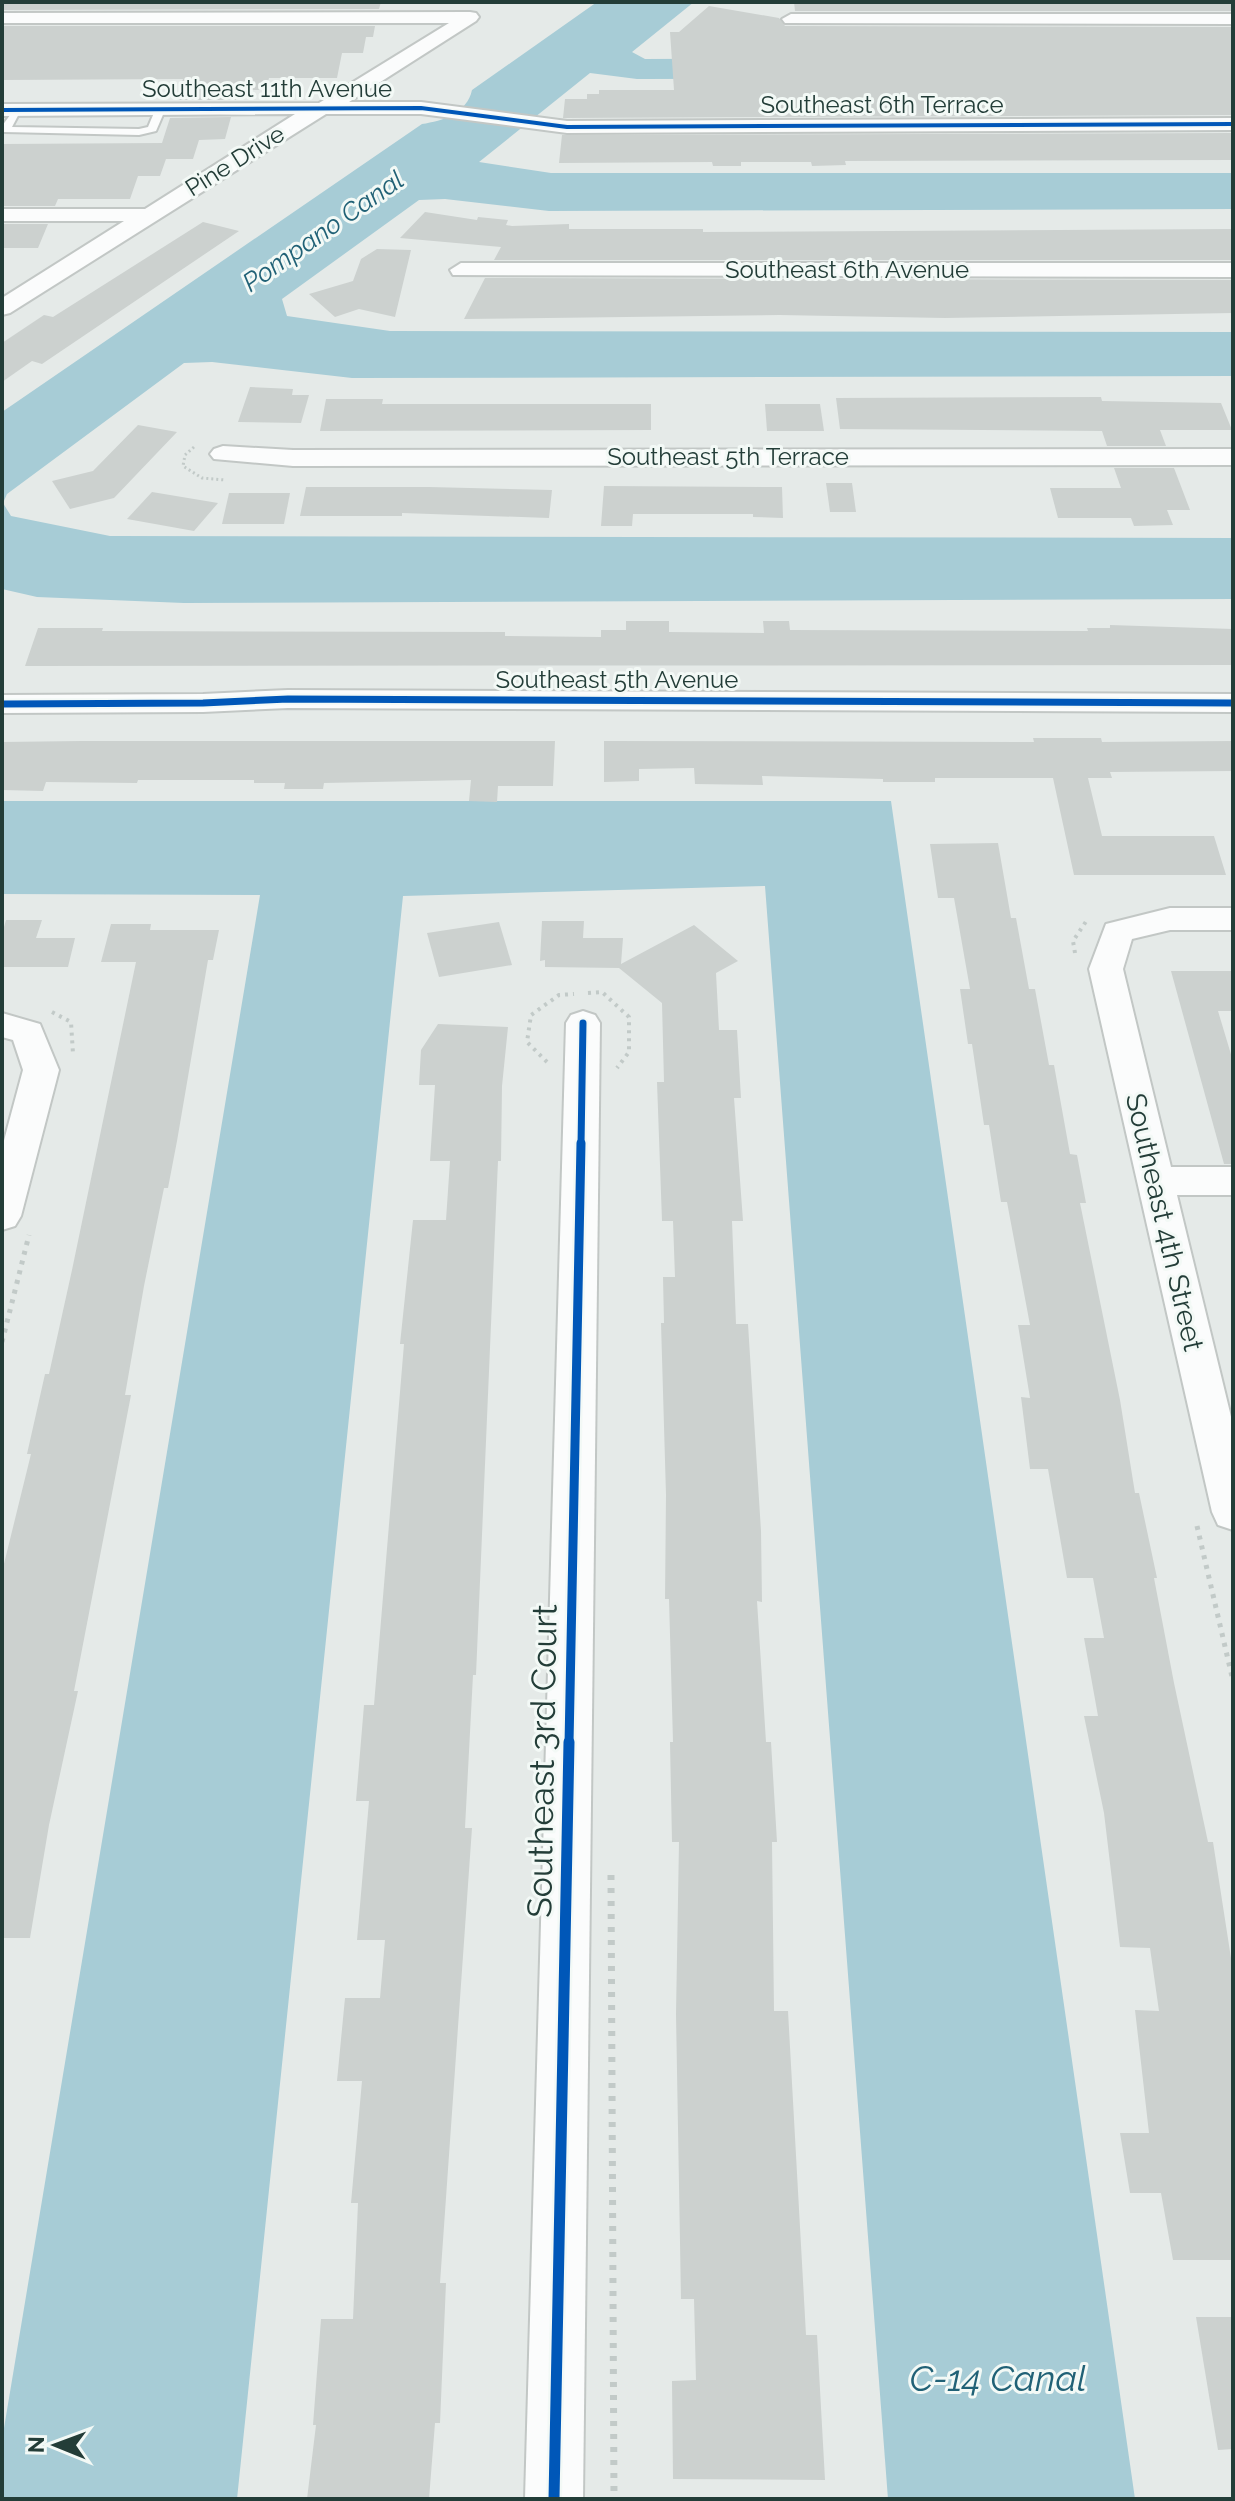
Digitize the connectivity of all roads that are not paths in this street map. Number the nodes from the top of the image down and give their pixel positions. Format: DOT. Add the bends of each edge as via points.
graph roads {
  1 [pos="2,18"];
  2 [pos="791,19"];
  3 [pos="1233,19"];
  4 [pos="9,110"];
  5 [pos="322,110"];
  6 [pos="530,123"];
  7 [pos="1233,124"];
  8 [pos="2,215"];
  9 [pos="150,215"];
  10 [pos="461,270"];
  11 [pos="1233,270"];
  12 [pos="2,308"];
  13 [pos="223,454"];
  14 [pos="1233,457"];
  15 [pos="1233,703"];
  16 [pos="2,704"];
  17 [pos="1233,919"];
  18 [pos="583,1023"];
  19 [pos="15,1029"];
  20 [pos="1155,1181"];
  21 [pos="1233,1181"];
  22 [pos="2,1216"];
  23 [pos="1232,1505"];
  24 [pos="554,2499"];
  1 -- 5 [label="street, Pine Drive" via="470,17"];
  2 -- 3 [label="street"];
  4 -- 5 [label="street, Southeast 11th Avenue"];
  5 -- 6 [label="street, Southeast 11th Avenue" via="421,108"];
  5 -- 9 [label="street, Pine Drive"];
  6 -- 7 [label="street, Southeast 6th Terrace"];
  8 -- 9 [label="street"];
  9 -- 12 [label="street, Pine Drive"];
  10 -- 11 [label="street, Southeast 6th Avenue"];
  13 -- 14 [label="street, Southeast 5th Terrace"];
  15 -- 16 [label="street, Southeast 5th Avenue" via="288,699"];
  17 -- 20 [label="street, Southeast 4th Street" via="1170,919 1118,932 1106,969"];
  18 -- 24 [label="street, Southeast 3rd Court"];
  19 -- 22 [label="street" via="41,1070"];
  20 -- 21 [label="street"];
  20 -- 23 [label="street, Southeast 4th Street"];
}
